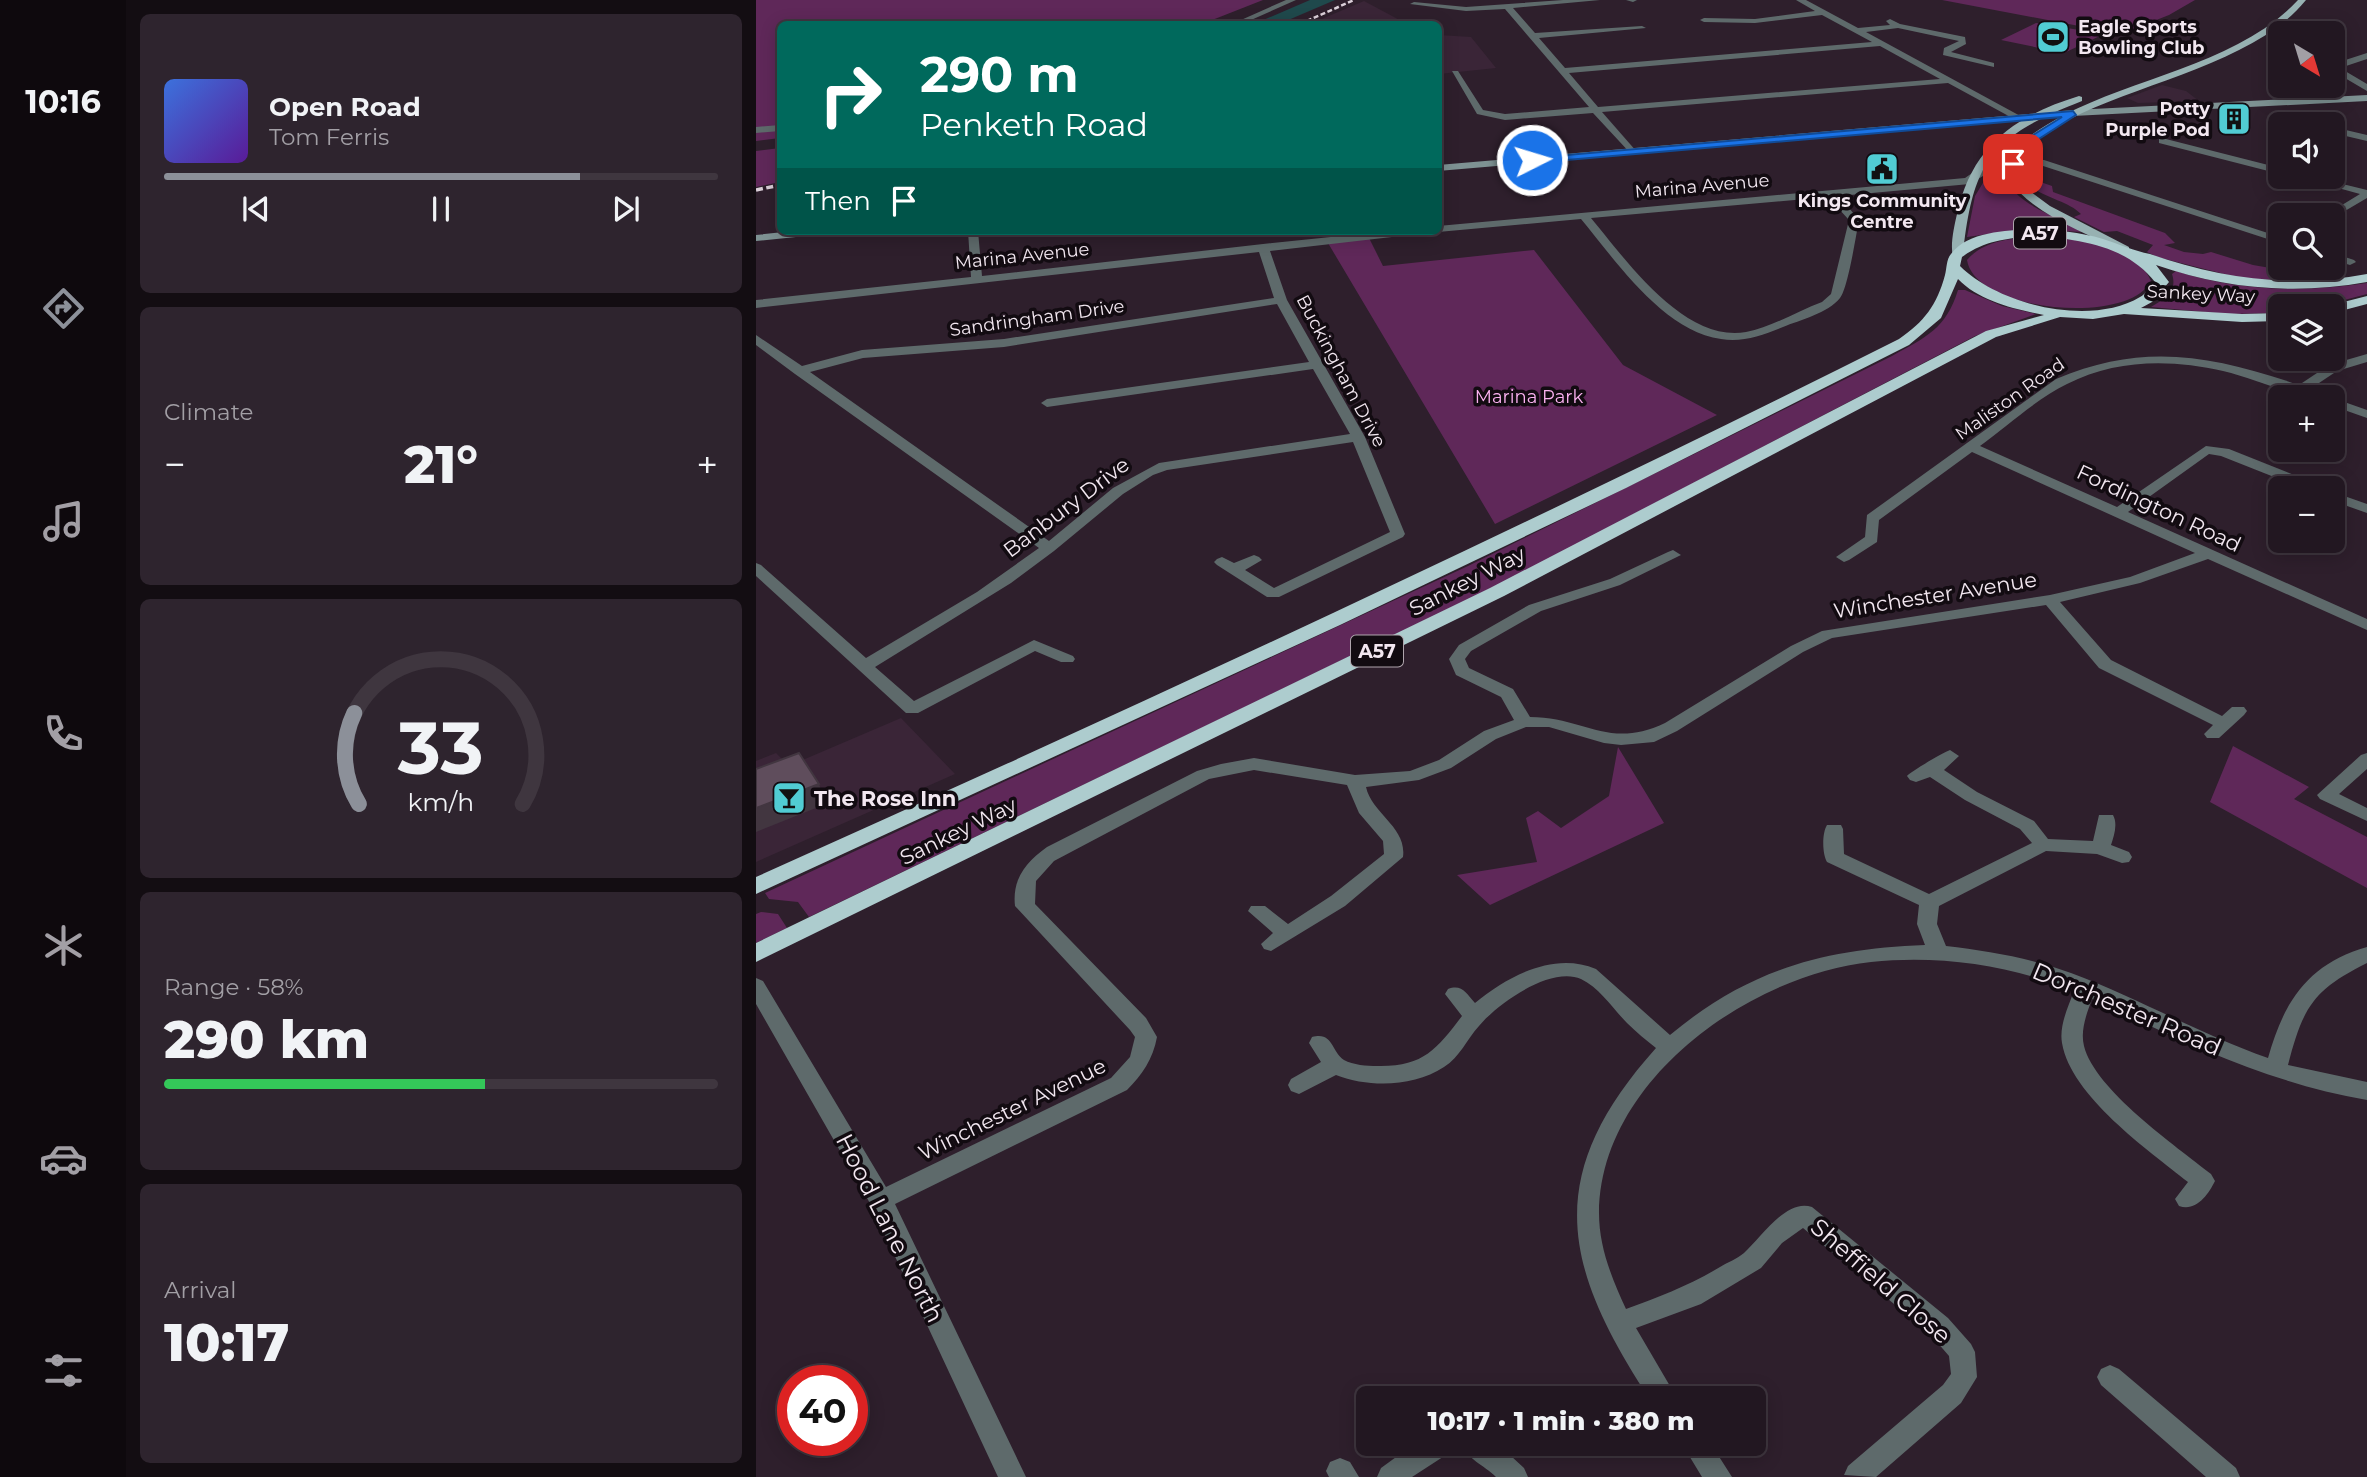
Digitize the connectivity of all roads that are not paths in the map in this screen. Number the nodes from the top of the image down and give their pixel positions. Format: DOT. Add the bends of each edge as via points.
graph roads {
  1 [pos="1292,0"];
  2 [pos="1597,0"];
  3 [pos="1800,0"];
  4 [pos="2300,0"];
  5 [pos="1414,4"];
  6 [pos="1828,4"];
  7 [pos="1508,7"];
  8 [pos="1818,10"];
  9 [pos="1704,20"];
  10 [pos="1243,21"];
  11 [pos="1642,28"];
  12 [pos="1854,31"];
  13 [pos="1533,36"];
  14 [pos="2255,36"];
  15 [pos="1879,44"];
  16 [pos="2367,56"];
  17 [pos="1993,65"];
  18 [pos="1562,71"];
  19 [pos="1455,73"];
  20 [pos="2141,78"];
  21 [pos="1946,80"];
  22 [pos="2154,81"];
  23 [pos="2367,88"];
  24 [pos="2367,98"];
  25 [pos="1595,110"];
  26 [pos="2073,113"];
  27 [pos="2036,116"];
  28 [pos="2019,118"];
  29 [pos="1969,122"];
  30 [pos="777,128"];
  31 [pos="756,130"];
  32 [pos="2345,133"];
  33 [pos="2004,134"];
  34 [pos="2367,138"];
  35 [pos="2161,141"];
  36 [pos="1632,152"];
  37 [pos="2013,164"];
  38 [pos="1442,168"];
  39 [pos="2268,168"];
  40 [pos="1970,180"];
  41 [pos="2345,188"];
  42 [pos="1829,192"];
  43 [pos="2367,193"];
  44 [pos="2345,207"];
  45 [pos="1583,215"];
  46 [pos="1442,229"];
  47 [pos="786,235"];
  48 [pos="973,235"];
  49 [pos="1347,235"];
  50 [pos="2268,236"];
  51 [pos="756,238"];
  52 [pos="1263,247"];
  53 [pos="2127,250"];
  54 [pos="1956,261"];
  55 [pos="2345,261"];
  56 [pos="2350,262"];
  57 [pos="2367,278"];
  58 [pos="977,279"];
  59 [pos="1281,300"];
  60 [pos="2367,300"];
  61 [pos="756,304"];
  62 [pos="2345,306"];
  63 [pos="2119,310"];
  64 [pos="2085,313"];
  65 [pos="2268,317"];
  66 [pos="756,340"];
  67 [pos="2367,358"];
  68 [pos="1319,364"];
  69 [pos="799,371"];
  70 [pos="2285,385"];
  71 [pos="2308,385"];
  72 [pos="1047,403"];
  73 [pos="2345,406"];
  74 [pos="2367,414"];
  75 [pos="1358,437"];
  76 [pos="1971,447"];
  77 [pos="2284,476"];
  78 [pos="2345,501"];
  79 [pos="2367,509"];
  80 [pos="2119,512"];
  81 [pos="1049,548"];
  82 [pos="2208,554"];
  83 [pos="1673,555"];
  84 [pos="1844,557"];
  85 [pos="1254,560"];
  86 [pos="756,568"];
  87 [pos="2050,600"];
  88 [pos="2367,625"];
  89 [pos="1066,659"];
  90 [pos="864,666"];
  91 [pos="2238,710"];
  92 [pos="1524,722"];
  93 [pos="1950,756"];
  94 [pos="2367,758"];
  95 [pos="1355,781"];
  96 [pos="2367,815"];
  97 [pos="2106,819"];
  98 [pos="1834,829"];
  99 [pos="2043,845"];
  100 [pos="2100,848"];
  101 [pos="2122,857"];
  102 [pos="756,886"];
  103 [pos="1929,902"];
  104 [pos="1258,911"];
  105 [pos="1937,950"];
  106 [pos="756,953"];
  107 [pos="2367,954"];
  108 [pos="756,986"];
  109 [pos="2086,987"];
  110 [pos="1455,994"];
  111 [pos="1474,1016"];
  112 [pos="1320,1043"];
  113 [pos="1670,1047"];
  114 [pos="1335,1065"];
  115 [pos="2276,1070"];
  116 [pos="1299,1084"];
  117 [pos="2367,1091"];
  118 [pos="2187,1199"];
  119 [pos="881,1200"];
  120 [pos="1620,1322"];
  121 [pos="2110,1377"];
  122 [pos="1657,1386"];
  123 [pos="1418,1456"];
  124 [pos="1493,1456"];
  125 [pos="1703,1456"];
  126 [pos="1858,1475"];
  127 [pos="1012,1477"];
  128 [pos="1391,1477"];
  129 [pos="1514,1477"];
  130 [pos="1718,1477"];
  131 [pos="2226,1477"];
  1 -- 10 [label="street"];
  2 -- 7 [label="street"];
  3 -- 8 [label="street"];
  4 -- 14 [label="main road"];
  5 -- 7 [label="street"];
  6 -- 8 [label="street"];
  7 -- 13 [label="street"];
  8 -- 9 [label="street" via="1755,21"];
  8 -- 12 [label="street"];
  11 -- 13 [label="street"];
  12 -- 15 [label="street"];
  12 -- 17 [label="street" via="1894,24 1962,39 1946,53"];
  13 -- 18 [label="street"];
  14 -- 20 [label="main road" via="2240,33"];
  14 -- 22 [label="main road"];
  15 -- 18 [label="street"];
  15 -- 21 [label="street"];
  16 -- 23 [label="street" via="2333,67"];
  18 -- 25 [label="street"];
  19 -- 25 [label="street" via="1479,112 1487,115"];
  20 -- 22 [label="main road"];
  20 -- 27 [label="main road"];
  21 -- 25 [label="street"];
  21 -- 28 [label="street"];
  22 -- 26 [label="main road"];
  24 -- 26 [label="street"];
  25 -- 36 [label="street"];
  26 -- 27 [label="street"];
  26 -- 37 [label="main road" via="2028,142"];
  27 -- 28 [label="street"];
  27 -- 33 [label="main road"];
  28 -- 29 [label="street"];
  29 -- 33 [label="street" via="2000,128"];
  29 -- 36 [label="street"];
  30 -- 31 [label="street"];
  32 -- 34 [label="street"];
  33 -- 40 [label="main road" via="1986,151"];
  35 -- 39 [label="street"];
  36 -- 38 [label="street"];
  37 -- 40 [label="street" via="1993,162"];
  37 -- 50 [label="street" via="2059,169"];
  37 -- 53 [label="main road" via="2013,180 2033,200"];
  40 -- 42 [label="street, Marina Avenue"];
  40 -- 54 [label="main road"];
  41 -- 43 [label="street"];
  42 -- 45 [label="street, Marina Avenue"];
  42 -- 45 [label="street" via="1854,220 1836,295 1826,304 1747,335 1721,335 1676,317"];
  43 -- 44 [label="street"];
  45 -- 46 [label="street, Marina Avenue"];
  47 -- 51 [label="street"];
  48 -- 58 [label="street"];
  49 -- 52 [label="street, Marina Avenue"];
  52 -- 58 [label="street, Marina Avenue"];
  52 -- 59 [label="street, Buckingham Drive"];
  53 -- 54 [label="highway, A57" via="2073,236 2015,234 1970,245"];
  53 -- 57 [label="highway, Sankey Way / A57" via="2175,268 2237,282 2310,286"];
  53 -- 63 [label="highway, A57" via="2157,270 2162,282 2158,293 2143,303"];
  54 -- 64 [label="highway, A57" via="1970,286 1991,298 2052,312"];
  54 -- 102 [label="highway, Sankey Way / A57" via="1940,311 1904,342 1643,473 1225,672"];
  55 -- 56 [label="street"];
  58 -- 61 [label="street, Marina Avenue"];
  59 -- 68 [label="street, Buckingham Drive"];
  59 -- 69 [label="street, Sandringham Drive" via="1004,343 862,354"];
  60 -- 62 [label="highway"];
  63 -- 64 [label="highway, A57"];
  63 -- 65 [label="highway, Sankey Way / A57"];
  64 -- 106 [label="highway, Sankey Way / A57" via="2035,320 1991,334 1497,592"];
  66 -- 69 [label="street"];
  67 -- 71 [label="street" via="2333,368"];
  68 -- 72 [label="street"];
  68 -- 75 [label="street, Buckingham Drive"];
  69 -- 81 [label="street"];
  70 -- 76 [label="street, Maliston Road" via="2228,366 2179,359 2127,360 2086,368"];
  73 -- 74 [label="street"];
  75 -- 81 [label="street, Banbury Drive" via="1148,471"];
  75 -- 85 [label="street, Buckingham Drive" via="1398,534 1273,594 1228,565"];
  76 -- 80 [label="street, Fordington Road"];
  76 -- 84 [label="street, Maliston Road" via="1872,518 1872,539"];
  77 -- 80 [label="street" via="2224,452 2206,450"];
  78 -- 79 [label="street"];
  80 -- 82 [label="street, Fordington Road"];
  81 -- 90 [label="street, Banbury Drive"];
  82 -- 87 [label="street, Winchester Avenue" via="2135,580"];
  82 -- 88 [label="street, Fordington Road"];
  83 -- 92 [label="street" via="1615,582 1535,608 1465,648 1457,659 1462,671 1502,688 1517,701"];
  86 -- 90 [label="street"];
  87 -- 91 [label="street" via="2105,664 2218,729"];
  87 -- 92 [label="street, Winchester Avenue" via="1828,635 1648,738 1604,738 1550,722"];
  89 -- 90 [label="street" via="1034,645 912,709"];
  92 -- 95 [label="street, Winchester Avenue" via="1490,734 1445,764 1413,776"];
  93 -- 99 [label="street" via="1924,773 2027,825"];
  94 -- 96 [label="street" via="2326,795"];
  95 -- 104 [label="street" via="1362,804 1394,840 1393,857 1338,901 1279,939"];
  95 -- 119 [label="street, Winchester Avenue" via="1254,764 1227,768 1203,775 1038,863 1027,877 1025,906 1138,1024 1146,1037 1143,1055 1119,1084"];
  97 -- 100 [label="street"];
  98 -- 103 [label="street" via="1834,858"];
  99 -- 100 [label="street"];
  99 -- 103 [label="street"];
  100 -- 101 [label="street"];
  103 -- 105 [label="street" via="1927,925"];
  105 -- 109 [label="street, Dorchester Road" via="2010,961"];
  105 -- 113 [label="street, Dorchester Road" via="1868,954 1793,971 1743,994"];
  107 -- 115 [label="street" via="2307,992 2285,1035"];
  108 -- 119 [label="street, Hood Lane North"];
  109 -- 115 [label="street, Dorchester Road"];
  109 -- 118 [label="street" via="2073,1037 2086,1076 2137,1127 2203,1181"];
  110 -- 111 [label="street"];
  111 -- 113 [label="street" via="1516,984 1558,970 1581,971"];
  111 -- 114 [label="street" via="1439,1059 1412,1071 1360,1073"];
  112 -- 114 [label="street"];
  113 -- 120 [label="street, Dorchester Road" via="1634,1087 1610,1124 1591,1188 1587,1226"];
  114 -- 116 [label="street"];
  115 -- 117 [label="street, Dorchester Road"];
  119 -- 127 [label="street, Hood Lane North"];
  120 -- 122 [label="street, Dorchester Road"];
  120 -- 126 [label="street, Sheffield Close" via="1692,1296 1752,1261 1773,1236 1804,1214 1938,1326 1962,1352 1964,1377 1952,1394"];
  121 -- 131 [label="street"];
  123 -- 128 [label="street"];
  124 -- 129 [label="street"];
  125 -- 130 [label="street"];
}
